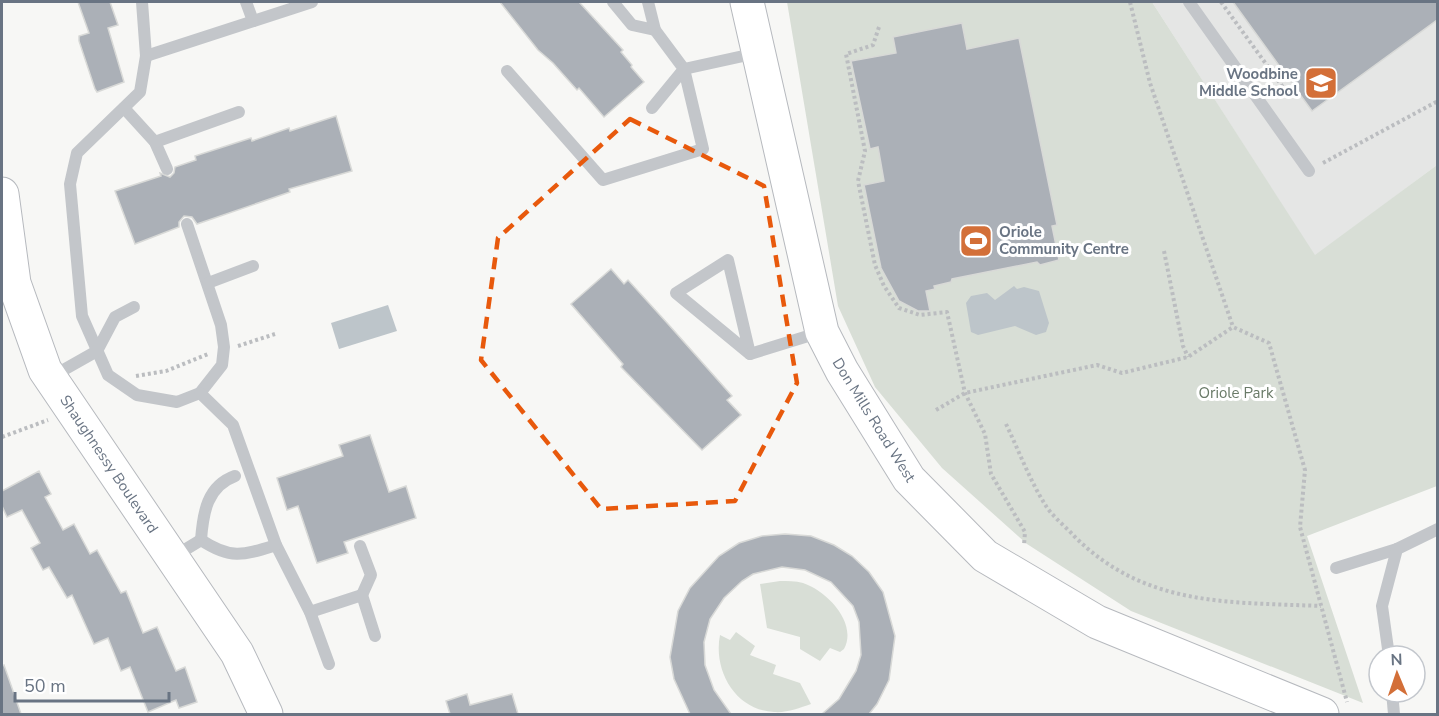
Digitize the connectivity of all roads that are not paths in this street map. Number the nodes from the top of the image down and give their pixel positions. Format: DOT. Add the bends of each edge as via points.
graph roads {
  1 [pos="142,2"];
  2 [pos="246,2"];
  3 [pos="312,2"];
  4 [pos="613,2"];
  5 [pos="648,2"];
  6 [pos="747,2"];
  7 [pos="1189,2"];
  8 [pos="253,21"];
  9 [pos="655,30"];
  10 [pos="757,53"];
  11 [pos="146,56"];
  12 [pos="684,69"];
  13 [pos="507,71"];
  14 [pos="124,108"];
  15 [pos="652,108"];
  16 [pos="239,112"];
  17 [pos="155,142"];
  18 [pos="167,169"];
  19 [pos="1309,171"];
  20 [pos="2,209"];
  21 [pos="187,224"];
  22 [pos="253,266"];
  23 [pos="208,283"];
  24 [pos="134,307"];
  25 [pos="822,332"];
  26 [pos="97,351"];
  27 [pos="750,354"];
  28 [pos="50,377"];
  29 [pos="200,393"];
  30 [pos="235,476"];
  31 [pos="1437,529"];
  32 [pos="201,540"];
  33 [pos="276,545"];
  34 [pos="360,546"];
  35 [pos="1397,549"];
  36 [pos="171,557"];
  37 [pos="1336,568"];
  38 [pos="362,595"];
  39 [pos="310,612"];
  40 [pos="375,636"];
  41 [pos="1387,644"];
  42 [pos="329,664"];
  43 [pos="1335,710"];
  44 [pos="266,714"];
  1 -- 11 [label="lane"];
  2 -- 8 [label="lane"];
  3 -- 8 [label="lane"];
  4 -- 9 [label="lane" via="632,25"];
  5 -- 9 [label="lane"];
  6 -- 10 [label="main road, Don Mills Road West"];
  7 -- 19 [label="lane"];
  8 -- 11 [label="lane"];
  9 -- 12 [label="lane"];
  10 -- 12 [label="lane"];
  10 -- 25 [label="main road, Don Mills Road West"];
  11 -- 14 [label="lane" via="140,92"];
  12 -- 13 [label="lane" via="703,149 603,180"];
  12 -- 15 [label="lane"];
  14 -- 17 [label="lane"];
  14 -- 26 [label="lane" via="77,153 70,184 82,316"];
  16 -- 17 [label="lane"];
  17 -- 18 [label="lane"];
  20 -- 28 [label="main road, Shaughnessy Boulevard" via="14,283"];
  21 -- 23 [label="lane"];
  22 -- 23 [label="lane"];
  23 -- 29 [label="lane" via="224,347 222,365"];
  24 -- 26 [label="lane" via="116,317"];
  25 -- 27 [label="lane"];
  25 -- 43 [label="main road, Don Mills Road West" via="909,479 985,556 1096,622"];
  26 -- 28 [label="lane"];
  26 -- 29 [label="lane" via="108,375 137,395 177,402"];
  27 -- 27 [label="lane" via="676,293 728,260 738,302"];
  28 -- 36 [label="main road, Shaughnessy Boulevard"];
  29 -- 33 [label="lane" via="233,425"];
  30 -- 32 [label="lane" via="223,481 209,495"];
  31 -- 35 [label="lane"];
  32 -- 33 [label="lane" via="217,551 239,556"];
  32 -- 36 [label="lane"];
  33 -- 39 [label="lane"];
  34 -- 38 [label="lane" via="371,575"];
  35 -- 37 [label="lane"];
  35 -- 41 [label="lane" via="1382,606"];
  36 -- 44 [label="main road, Shaughnessy Boulevard" via="237,653"];
  38 -- 39 [label="lane"];
  38 -- 40 [label="lane"];
  39 -- 42 [label="lane"];
}
